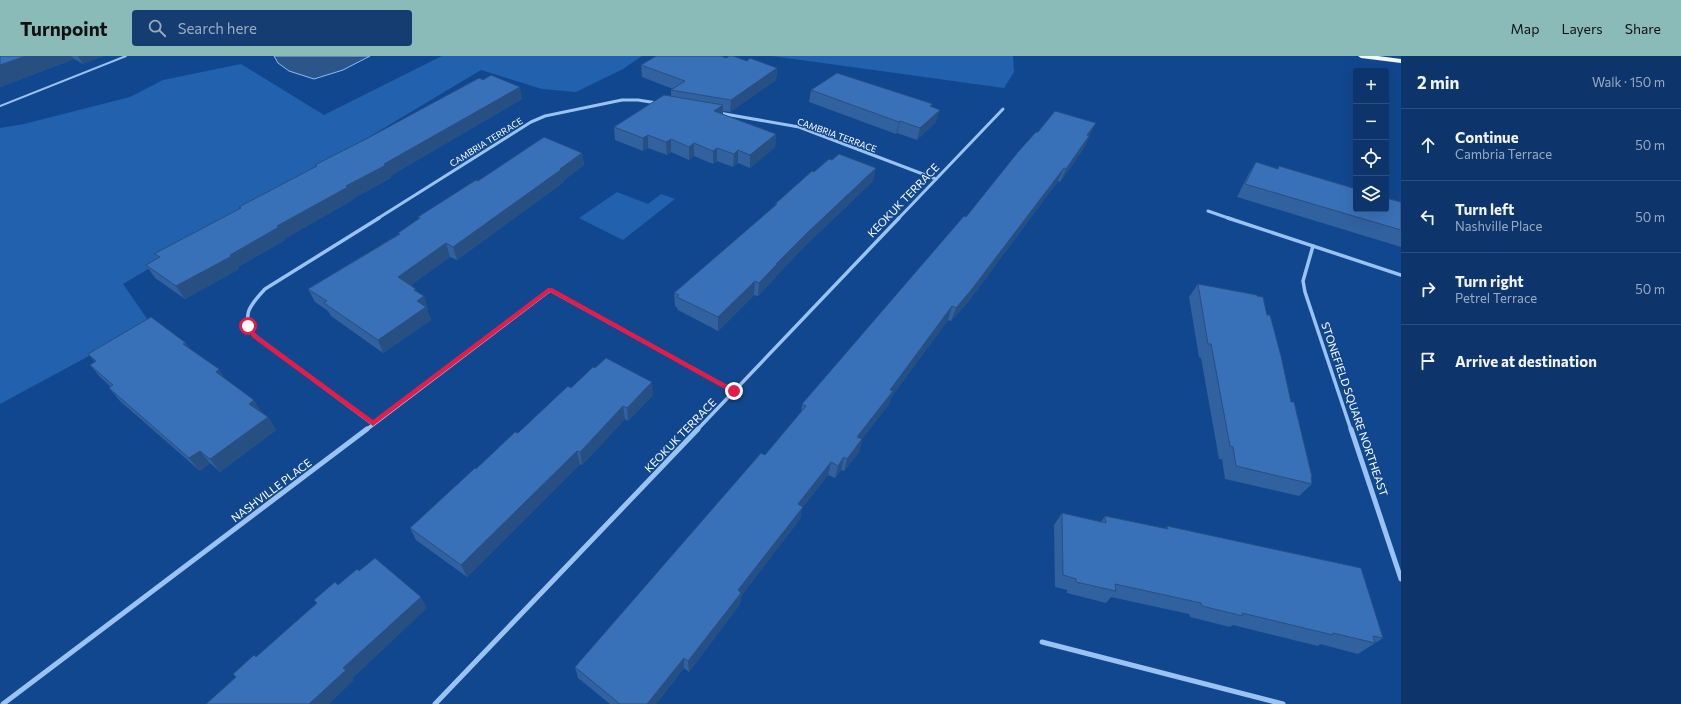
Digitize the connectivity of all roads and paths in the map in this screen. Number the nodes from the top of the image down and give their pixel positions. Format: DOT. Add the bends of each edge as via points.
graph roads {
  1 [pos="126,56"];
  2 [pos="1361,56"];
  3 [pos="1401,61"];
  4 [pos="662,104"];
  5 [pos="0,106"];
  6 [pos="1003,109"];
  7 [pos="716,112"];
  8 [pos="936,178"];
  9 [pos="1208,211"];
  10 [pos="1313,246"];
  11 [pos="1401,275"];
  12 [pos="734,391"];
  13 [pos="373,424"];
  14 [pos="1401,579"];
  15 [pos="1042,642"];
  16 [pos="3,704"];
  17 [pos="435,704"];
  18 [pos="1283,704"];
  1 -- 5 [label="lane"];
  2 -- 3 [label="highway"];
  4 -- 13 [label="street, CAMBRIA TERRACE" via="638,100 617,101 545,116 531,122 265,289 253,301 247,314 248,326 255,336"];
  6 -- 8 [label="street, KEOKUK TERRACE"];
  7 -- 8 [label="street, CAMBRIA TERRACE" via="799,127"];
  8 -- 12 [label="street, KEOKUK TERRACE"];
  9 -- 10 [label="street"];
  10 -- 11 [label="street"];
  10 -- 14 [label="street, STONEFIELD SQUARE NORTHEAST" via="1303,281 1305,292"];
  12 -- 13 [label="street, NASHVILLE PLACE" via="550,290"];
  12 -- 17 [label="street, KEOKUK TERRACE"];
  13 -- 16 [label="street, NASHVILLE PLACE"];
  15 -- 18 [label="street"];
}
